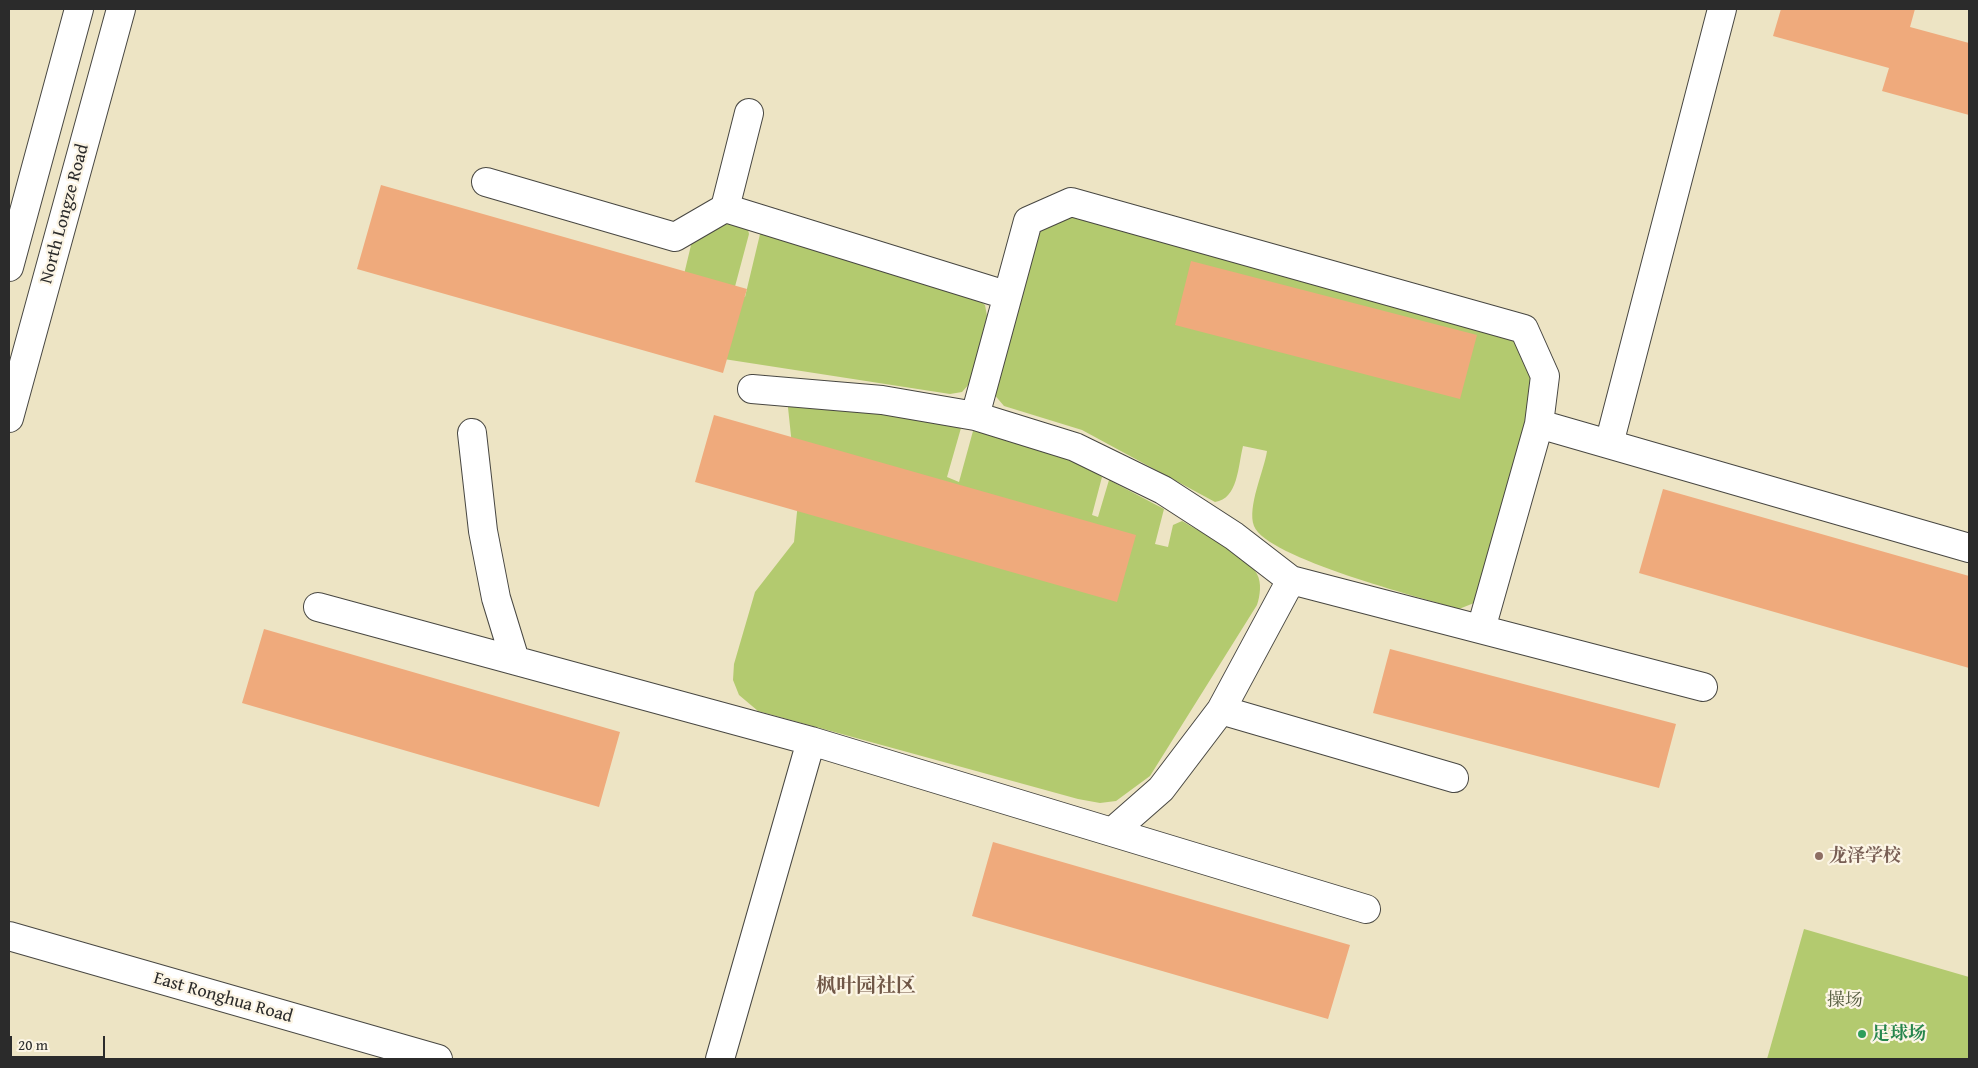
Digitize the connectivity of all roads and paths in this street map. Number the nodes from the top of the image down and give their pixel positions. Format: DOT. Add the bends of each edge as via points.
graph roads {
  1 [pos="79,9"];
  2 [pos="121,9"];
  3 [pos="1722,9"];
  4 [pos="749,114"];
  5 [pos="486,182"];
  6 [pos="725,208"];
  7 [pos="16,216"];
  8 [pos="9,268"];
  9 [pos="1006,296"];
  10 [pos="752,389"];
  11 [pos="975,416"];
  12 [pos="9,418"];
  13 [pos="1539,424"];
  14 [pos="472,433"];
  15 [pos="1609,444"];
  16 [pos="1969,548"];
  17 [pos="1291,580"];
  18 [pos="318,607"];
  19 [pos="1481,629"];
  20 [pos="515,660"];
  21 [pos="1703,687"];
  22 [pos="1221,710"];
  23 [pos="811,741"];
  24 [pos="1454,778"];
  25 [pos="1112,832"];
  26 [pos="1366,910"];
  27 [pos="9,936"];
  28 [pos="438,1059"];
  29 [pos="720,1059"];
  1 -- 7 [label="main road"];
  2 -- 12 [label="main road, North Longze Road"];
  3 -- 15 [label="main road"];
  4 -- 6 [label="main road"];
  5 -- 6 [label="main road" via="675,237"];
  6 -- 9 [label="main road"];
  7 -- 8 [label="main road"];
  9 -- 11 [label="main road"];
  9 -- 13 [label="main road" via="1028,221 1071,202 1524,328 1545,376"];
  10 -- 11 [label="main road" via="882,400"];
  11 -- 17 [label="main road" via="1075,448 1163,490 1234,536"];
  13 -- 15 [label="main road"];
  13 -- 19 [label="main road"];
  14 -- 20 [label="main road" via="483,531 496,598"];
  15 -- 16 [label="main road"];
  17 -- 19 [label="main road"];
  17 -- 22 [label="main road"];
  18 -- 20 [label="main road"];
  19 -- 21 [label="main road"];
  20 -- 23 [label="main road"];
  22 -- 24 [label="main road"];
  22 -- 25 [label="main road" via="1161,789"];
  23 -- 25 [label="main road"];
  23 -- 29 [label="main road"];
  25 -- 26 [label="main road"];
  27 -- 28 [label="main road, East Ronghua Road"];
}
